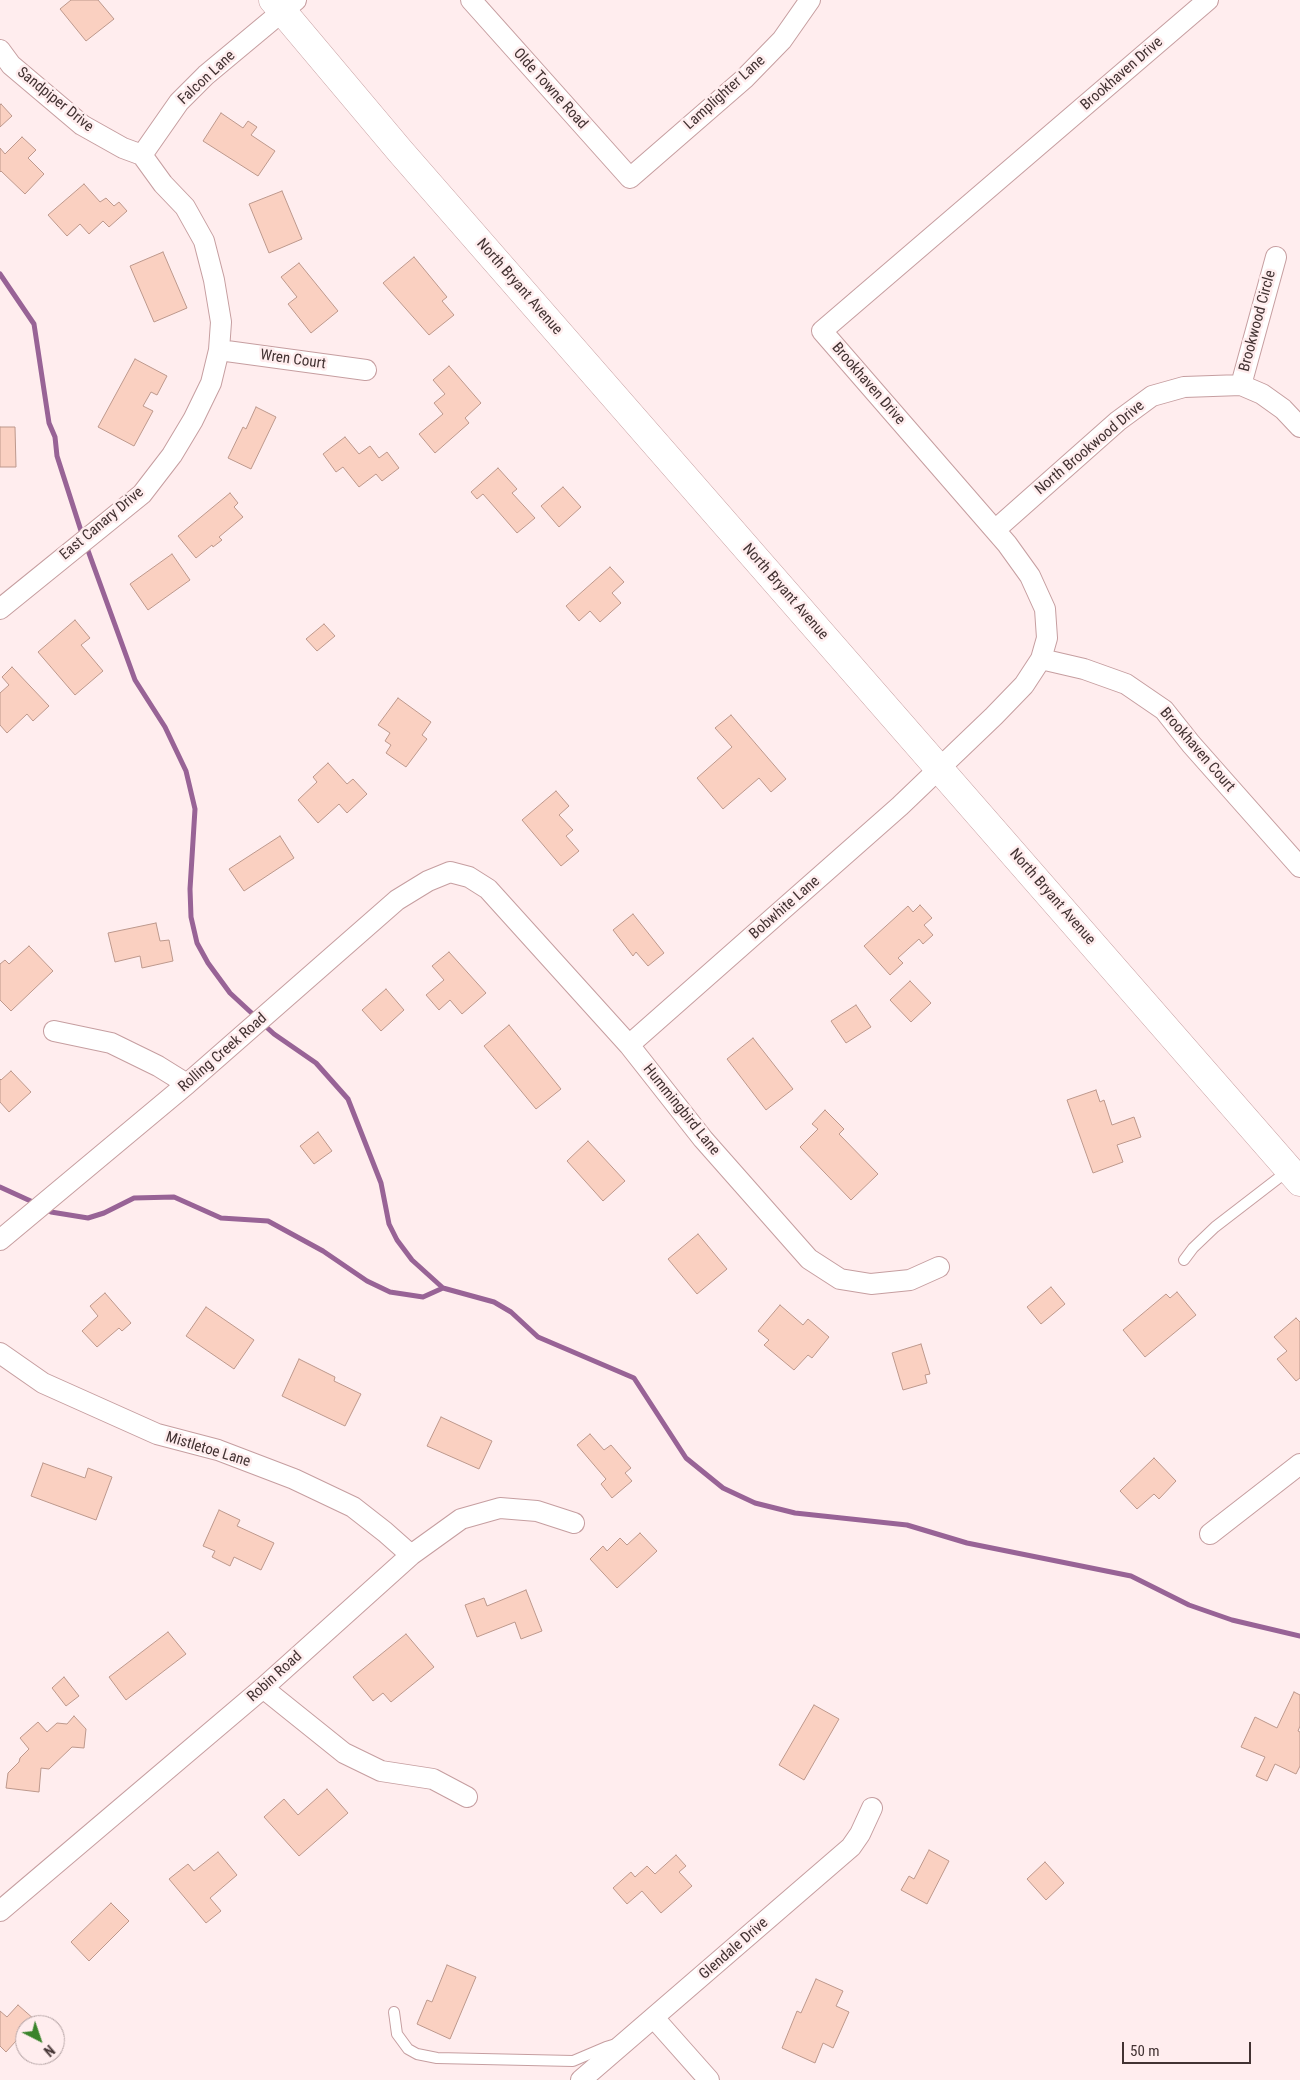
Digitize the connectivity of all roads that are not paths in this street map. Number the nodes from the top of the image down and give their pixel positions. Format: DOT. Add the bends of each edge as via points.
graph roads {
  1 [pos="810,0"];
  2 [pos="1208,0"];
  3 [pos="476,2"];
  4 [pos="284,4"];
  5 [pos="0,50"];
  6 [pos="142,154"];
  7 [pos="630,178"];
  8 [pos="1276,258"];
  9 [pos="220,350"];
  10 [pos="366,370"];
  11 [pos="1241,385"];
  12 [pos="1300,426"];
  13 [pos="995,530"];
  14 [pos="0,609"];
  15 [pos="1041,659"];
  16 [pos="938,768"];
  17 [pos="1300,867"];
  18 [pos="450,872"];
  19 [pos="54,1032"];
  20 [pos="629,1045"];
  21 [pos="187,1084"];
  22 [pos="1295,1176"];
  23 [pos="0,1240"];
  24 [pos="1184,1260"];
  25 [pos="939,1267"];
  26 [pos="0,1353"];
  27 [pos="1300,1464"];
  28 [pos="574,1523"];
  29 [pos="1210,1534"];
  30 [pos="410,1555"];
  31 [pos="263,1688"];
  32 [pos="467,1797"];
  33 [pos="872,1808"];
  34 [pos="2,1906"];
  35 [pos="394,2012"];
  36 [pos="654,2018"];
  37 [pos="626,2042"];
  38 [pos="582,2080"];
  39 [pos="708,2080"];
  1 -- 7 [label="street, Lamplighter Lane" via="782,40 744,79"];
  2 -- 13 [label="street, Brookhaven Drive" via="822,331"];
  3 -- 7 [label="street, Olde Towne Road"];
  4 -- 6 [label="street, Falcon Lane" via="179,102"];
  4 -- 16 [label="street, North Bryant Avenue" via="400,151"];
  5 -- 6 [label="street, Sandpiper Drive" via="11,65 82,125 123,148"];
  6 -- 9 [label="street, East Canary Drive" via="163,184 185,207 204,241 221,322"];
  8 -- 11 [label="street, Brookwood Circle"];
  9 -- 10 [label="street, Wren Court"];
  9 -- 14 [label="street, East Canary Drive" via="211,383 192,420 142,494"];
  11 -- 12 [label="street, North Brookwood Drive" via="1262,394"];
  11 -- 13 [label="street, North Brookwood Drive" via="1184,387 1152,396 1118,421"];
  13 -- 15 [label="street, Brookhaven Drive" via="1030,576 1045,609 1047,638"];
  15 -- 16 [label="street, Brookhaven Drive" via="1018,691"];
  15 -- 17 [label="street, Brookhaven Court" via="1126,684 1164,710"];
  16 -- 20 [label="street, Bobwhite Lane" via="900,806"];
  16 -- 22 [label="street, North Bryant Avenue"];
  18 -- 20 [label="street, Hummingbird Lane" via="470,877 488,890"];
  18 -- 21 [label="street, Rolling Creek Road" via="397,900"];
  19 -- 21 [label="street" via="111,1043"];
  20 -- 25 [label="street, Hummingbird Lane" via="703,1139 809,1259 840,1279 871,1284 910,1280"];
  21 -- 23 [label="street, Rolling Creek Road"];
  22 -- 24 [label="lane" via="1215,1227"];
  26 -- 30 [label="street, Mistletoe Lane" via="43,1382 157,1434 218,1450 294,1479 353,1507"];
  27 -- 29 [label="street"];
  28 -- 30 [label="street, Robin Road" via="537,1511 500,1508 461,1519"];
  30 -- 31 [label="street, Robin Road"];
  31 -- 32 [label="street" via="344,1753 381,1771 433,1779"];
  31 -- 34 [label="street, Robin Road"];
  33 -- 36 [label="street, Glendale Drive" via="851,1847"];
  35 -- 37 [label="lane" via="397,2034 408,2049 437,2058 572,2061 606,2046"];
  36 -- 37 [label="street, Glendale Drive"];
  36 -- 39 [label="street"];
  37 -- 38 [label="street, Glendale Drive"];
}
